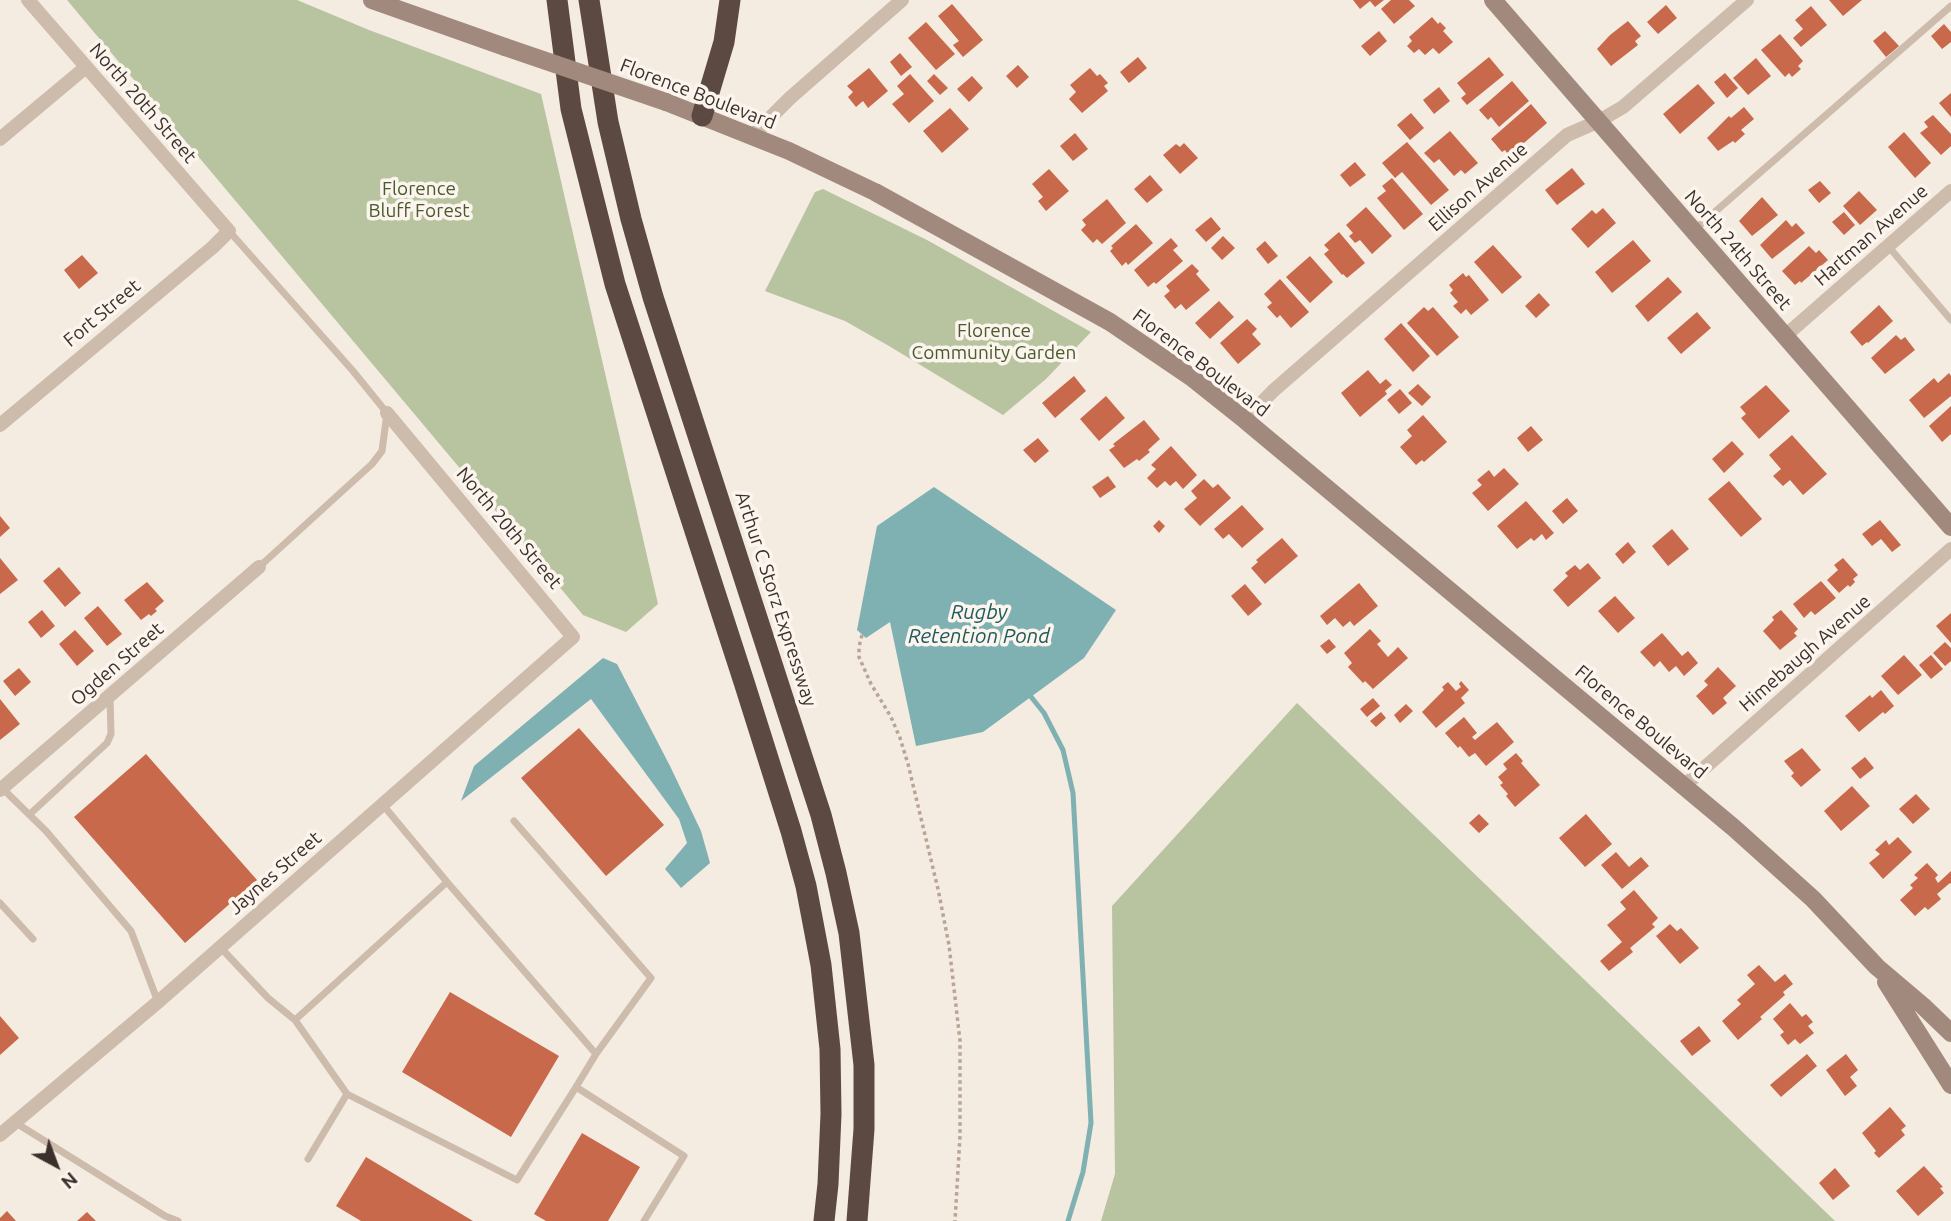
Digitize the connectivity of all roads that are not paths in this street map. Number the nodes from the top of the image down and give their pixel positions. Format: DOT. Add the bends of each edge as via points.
graph roads {
  1 [pos="28,0"];
  2 [pos="372,0"];
  3 [pos="556,0"];
  4 [pos="589,0"];
  5 [pos="730,0"];
  6 [pos="902,0"];
  7 [pos="1493,0"];
  8 [pos="1747,0"];
  9 [pos="1951,6"];
  10 [pos="86,68"];
  11 [pos="702,116"];
  12 [pos="1599,121"];
  13 [pos="752,135"];
  14 [pos="0,139"];
  15 [pos="1951,191"];
  16 [pos="229,231"];
  17 [pos="1693,231"];
  18 [pos="1888,246"];
  19 [pos="1951,320"];
  20 [pos="1785,336"];
  21 [pos="387,413"];
  22 [pos="1245,420"];
  23 [pos="0,425"];
  24 [pos="1951,527"];
  25 [pos="1951,549"];
  26 [pos="259,567"];
  27 [pos="573,637"];
  28 [pos="110,696"];
  29 [pos="1684,786"];
  30 [pos="1,788"];
  31 [pos="382,804"];
  32 [pos="30,814"];
  33 [pos="514,821"];
  34 [pos="447,882"];
  35 [pos="0,903"];
  36 [pos="33,939"];
  37 [pos="219,947"];
  38 [pos="1877,967"];
  39 [pos="158,1002"];
  40 [pos="295,1020"];
  41 [pos="1951,1033"];
  42 [pos="596,1054"];
  43 [pos="1951,1084"];
  44 [pos="576,1087"];
  45 [pos="347,1094"];
  46 [pos="15,1122"];
  47 [pos="0,1135"];
  48 [pos="308,1158"];
  49 [pos="178,1221"];
  50 [pos="644,1221"];
  51 [pos="824,1221"];
  52 [pos="857,1221"];
  1 -- 10 [label="street, North 20th Street"];
  2 -- 11 [label="street, Florence Boulevard, bridge"];
  3 -- 51 [label="highway" via="571,109 615,284 806,886 830,1049"];
  4 -- 52 [label="highway, Arthur C Storz Expressway" via="608,122 653,297 836,873 849,933 863,1065"];
  5 -- 11 [label="highway" via="724,42"];
  6 -- 13 [label="street"];
  7 -- 12 [label="street, North 24th Street"];
  8 -- 12 [label="street, Ellison Avenue" via="1623,107"];
  9 -- 17 [label="lane"];
  10 -- 14 [label="street"];
  10 -- 16 [label="street, North 20th Street"];
  11 -- 13 [label="street, Florence Boulevard"];
  12 -- 17 [label="street, North 24th Street"];
  12 -- 22 [label="street, Ellison Avenue" via="1567,135"];
  13 -- 22 [label="street, Florence Boulevard" via="876,192 1110,322"];
  15 -- 18 [label="street, Hartman Avenue"];
  16 -- 21 [label="lane"];
  16 -- 23 [label="street, Fort Street"];
  17 -- 20 [label="street, North 24th Street"];
  18 -- 19 [label="lane"];
  18 -- 20 [label="street, Hartman Avenue"];
  20 -- 24 [label="street, North 24th Street"];
  21 -- 26 [label="lane" via="382,452"];
  21 -- 27 [label="street, North 20th Street"];
  22 -- 29 [label="street, Florence Boulevard"];
  25 -- 29 [label="street, Himebaugh Avenue"];
  26 -- 28 [label="street, Ogden Street"];
  27 -- 31 [label="street, Jaynes Street"];
  28 -- 30 [label="street, Ogden Street"];
  28 -- 32 [label="lane" via="107,743"];
  29 -- 38 [label="street, Florence Boulevard" via="1804,891"];
  30 -- 32 [label="lane"];
  31 -- 34 [label="lane"];
  31 -- 37 [label="street, Jaynes Street"];
  32 -- 39 [label="lane" via="131,931"];
  33 -- 42 [label="lane" via="651,978"];
  34 -- 40 [label="lane"];
  34 -- 42 [label="lane"];
  35 -- 36 [label="lane"];
  37 -- 39 [label="street, Jaynes Street"];
  37 -- 40 [label="lane"];
  38 -- 41 [label="street, Florence Boulevard"];
  38 -- 43 [label="street, Florence Boulevard"];
  39 -- 46 [label="street, Jaynes Street"];
  40 -- 45 [label="lane"];
  42 -- 44 [label="lane"];
  44 -- 45 [label="lane" via="517,1180"];
  44 -- 50 [label="lane" via="684,1156"];
  45 -- 48 [label="lane"];
  46 -- 47 [label="street, Jaynes Street"];
  46 -- 49 [label="lane"];
}
